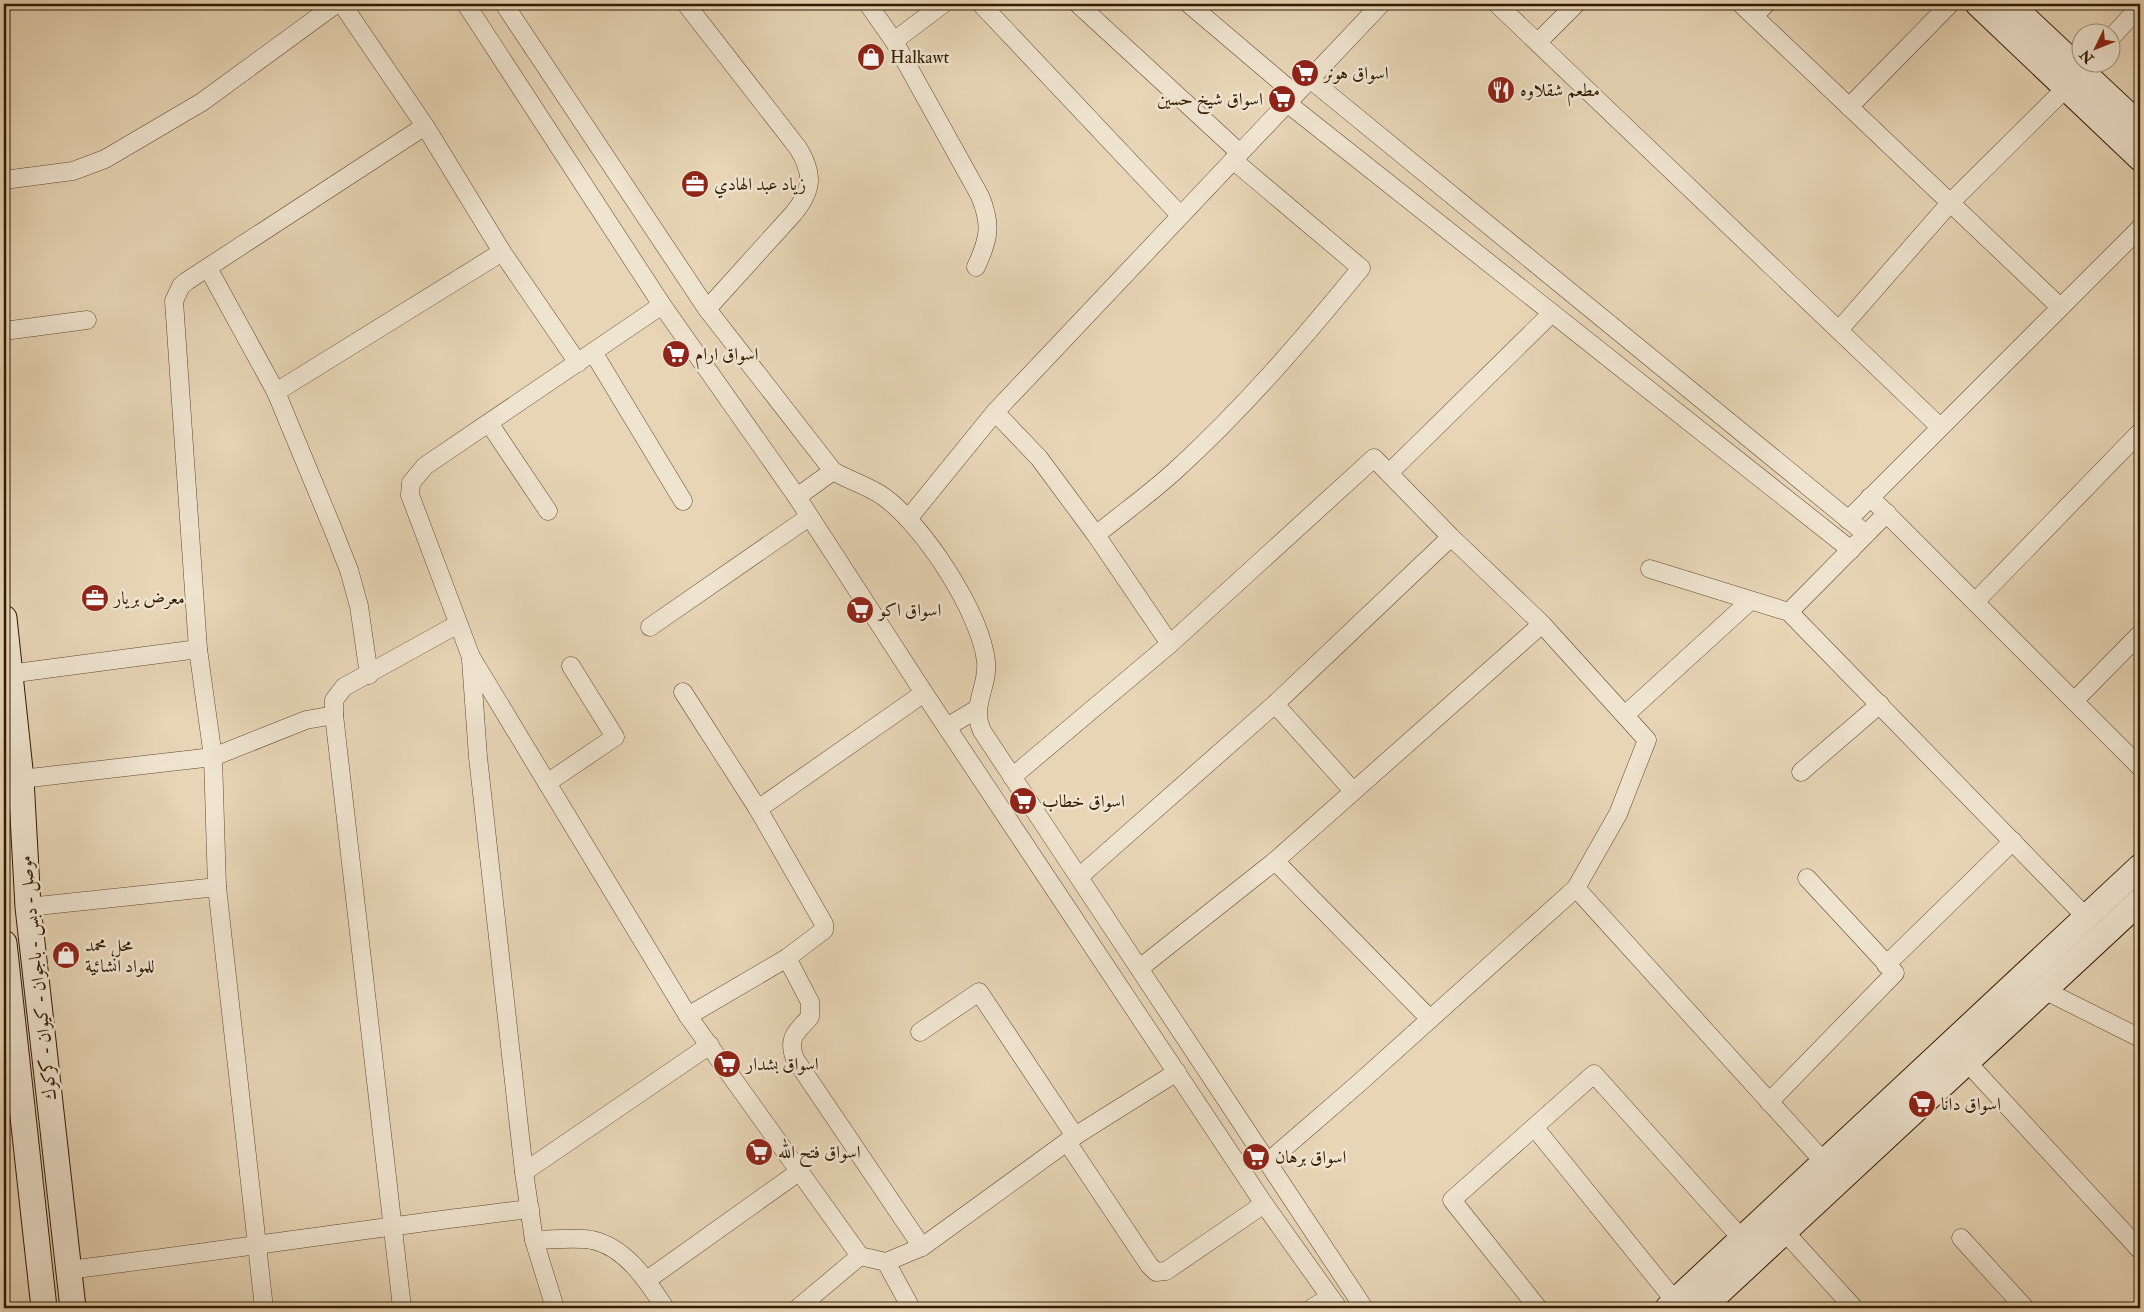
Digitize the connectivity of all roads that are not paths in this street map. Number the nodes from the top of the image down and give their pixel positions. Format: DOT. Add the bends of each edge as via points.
graph roads {
  1 [pos="336,4"];
  2 [pos="342,4"];
  3 [pos="466,4"];
  4 [pos="504,4"];
  5 [pos="686,4"];
  6 [pos="868,4"];
  7 [pos="942,4"];
  8 [pos="982,4"];
  9 [pos="1078,4"];
  10 [pos="1189,4"];
  11 [pos="1381,4"];
  12 [pos="1498,4"];
  13 [pos="1576,4"];
  14 [pos="1741,4"];
  15 [pos="1950,4"];
  16 [pos="1978,4"];
  17 [pos="2010,4"];
  18 [pos="2140,6"];
  19 [pos="1760,10"];
  20 [pos="2122,26"];
  21 [pos="894,41"];
  22 [pos="1538,42"];
  23 [pos="2078,74"];
  24 [pos="1310,79"];
  25 [pos="1291,98"];
  26 [pos="1850,107"];
  27 [pos="2112,115"];
  28 [pos="425,126"];
  29 [pos="2140,126"];
  30 [pos="1236,156"];
  31 [pos="2140,158"];
  32 [pos="4,180"];
  33 [pos="1950,203"];
  34 [pos="1180,215"];
  35 [pos="2140,228"];
  36 [pos="502,252"];
  37 [pos="976,267"];
  38 [pos="208,268"];
  39 [pos="662,305"];
  40 [pos="2060,307"];
  41 [pos="707,309"];
  42 [pos="1552,313"];
  43 [pos="87,320"];
  44 [pos="1839,330"];
  45 [pos="4,331"];
  46 [pos="593,352"];
  47 [pos="578,363"];
  48 [pos="276,392"];
  49 [pos="995,412"];
  50 [pos="489,423"];
  51 [pos="1940,427"];
  52 [pos="2140,432"];
  53 [pos="834,471"];
  54 [pos="1389,473"];
  55 [pos="797,497"];
  56 [pos="1870,497"];
  57 [pos="683,501"];
  58 [pos="548,511"];
  59 [pos="1887,513"];
  60 [pos="808,517"];
  61 [pos="908,519"];
  62 [pos="1848,520"];
  63 [pos="1866,534"];
  64 [pos="1096,535"];
  65 [pos="1452,538"];
  66 [pos="1851,550"];
  67 [pos="1650,569"];
  68 [pos="1750,601"];
  69 [pos="1975,602"];
  70 [pos="1789,612"];
  71 [pos="4,618"];
  72 [pos="458,624"];
  73 [pos="1542,624"];
  74 [pos="650,627"];
  75 [pos="2140,634"];
  76 [pos="1170,644"];
  77 [pos="198,649"];
  78 [pos="471,657"];
  79 [pos="571,666"];
  80 [pos="8,674"];
  81 [pos="368,675"];
  82 [pos="683,692"];
  83 [pos="924,693"];
  84 [pos="2074,701"];
  85 [pos="1275,704"];
  86 [pos="1880,704"];
  87 [pos="977,709"];
  88 [pos="334,715"];
  89 [pos="1625,715"];
  90 [pos="947,727"];
  91 [pos="213,757"];
  92 [pos="2140,767"];
  93 [pos="1801,772"];
  94 [pos="1012,776"];
  95 [pos="21,779"];
  96 [pos="547,783"];
  97 [pos="1353,791"];
  98 [pos="758,809"];
  99 [pos="2013,841"];
  100 [pos="1275,861"];
  101 [pos="2140,867"];
  102 [pos="1079,877"];
  103 [pos="1807,878"];
  104 [pos="216,887"];
  105 [pos="1576,888"];
  106 [pos="2140,901"];
  107 [pos="28,907"];
  108 [pos="2086,917"];
  109 [pos="4,943"];
  110 [pos="787,958"];
  111 [pos="1886,965"];
  112 [pos="1140,968"];
  113 [pos="2046,991"];
  114 [pos="688,1016"];
  115 [pos="1430,1019"];
  116 [pos="920,1032"];
  117 [pos="2140,1038"];
  118 [pos="710,1045"];
  119 [pos="1966,1061"];
  120 [pos="1176,1072"];
  121 [pos="1769,1102"];
  122 [pos="1535,1128"];
  123 [pos="1071,1139"];
  124 [pos="1269,1161"];
  125 [pos="1824,1162"];
  126 [pos="800,1171"];
  127 [pos="524,1172"];
  128 [pos="1264,1204"];
  129 [pos="530,1209"];
  130 [pos="393,1224"];
  131 [pos="1784,1231"];
  132 [pos="1961,1238"];
  133 [pos="1742,1239"];
  134 [pos="534,1240"];
  135 [pos="257,1246"];
  136 [pos="922,1246"];
  137 [pos="2140,1250"];
  138 [pos="860,1256"];
  139 [pos="886,1262"];
  140 [pos="68,1270"];
  141 [pos="647,1280"];
  142 [pos="1334,1302"];
  143 [pos="1672,1305"];
  144 [pos="44,1308"];
  145 [pos="73,1308"];
  146 [pos="264,1308"];
  147 [pos="402,1308"];
  148 [pos="555,1308"];
  149 [pos="665,1308"];
  150 [pos="798,1308"];
  151 [pos="911,1308"];
  152 [pos="1312,1308"];
  153 [pos="1364,1308"];
  154 [pos="1538,1308"];
  155 [pos="1702,1308"];
  156 [pos="1854,1308"];
  157 [pos="2025,1308"];
  1 -- 32 [label="street" via="202,102 105,159 73,171"];
  2 -- 28 [label="street"];
  3 -- 39 [label="street"];
  4 -- 41 [label="street"];
  5 -- 41 [label="street" via="798,148 808,164 810,182 805,200"];
  6 -- 21 [label="street"];
  7 -- 21 [label="street"];
  8 -- 34 [label="street"];
  9 -- 30 [label="street"];
  10 -- 25 [label="street"];
  11 -- 24 [label="street"];
  12 -- 22 [label="street"];
  13 -- 22 [label="street"];
  14 -- 19 [label="street"];
  15 -- 26 [label="street"];
  16 -- 23 [label="street"];
  17 -- 23 [label="street"];
  18 -- 20 [label="street"];
  19 -- 26 [label="street"];
  21 -- 37 [label="street" via="988,213 985,247"];
  22 -- 44 [label="street"];
  23 -- 27 [label="street"];
  23 -- 33 [label="street"];
  24 -- 25 [label="street"];
  24 -- 62 [label="street"];
  25 -- 30 [label="street"];
  25 -- 42 [label="street"];
  26 -- 33 [label="street"];
  27 -- 29 [label="street"];
  27 -- 31 [label="street"];
  28 -- 36 [label="street"];
  28 -- 38 [label="street"];
  30 -- 34 [label="street"];
  30 -- 64 [label="street" via="1361,268 1298,345 1216,431 1175,471"];
  33 -- 40 [label="street"];
  33 -- 44 [label="street"];
  34 -- 49 [label="street"];
  35 -- 40 [label="street"];
  36 -- 47 [label="street"];
  36 -- 48 [label="street"];
  38 -- 48 [label="street"];
  38 -- 77 [label="street" via="181,286 173,309"];
  39 -- 46 [label="street"];
  39 -- 55 [label="street"];
  40 -- 51 [label="street"];
  41 -- 53 [label="street"];
  42 -- 54 [label="street"];
  42 -- 66 [label="street"];
  43 -- 45 [label="street"];
  44 -- 51 [label="street"];
  46 -- 47 [label="street"];
  46 -- 57 [label="street"];
  47 -- 50 [label="street"];
  48 -- 81 [label="street" via="349,570 359,606"];
  49 -- 61 [label="street"];
  49 -- 64 [label="street" via="1039,458"];
  50 -- 58 [label="street"];
  50 -- 72 [label="street" via="425,466 411,483 410,495"];
  51 -- 56 [label="street"];
  52 -- 69 [label="street"];
  53 -- 55 [label="street"];
  53 -- 61 [label="street" via="885,498"];
  54 -- 65 [label="street"];
  54 -- 76 [label="street" via="1374,458"];
  55 -- 60 [label="street"];
  56 -- 59 [label="street"];
  56 -- 62 [label="street"];
  59 -- 63 [label="street"];
  59 -- 69 [label="street"];
  60 -- 74 [label="street"];
  60 -- 83 [label="street"];
  61 -- 87 [label="street" via="936,553 974,618 983,640 984,687"];
  62 -- 63 [label="street"];
  63 -- 66 [label="street"];
  64 -- 76 [label="street"];
  65 -- 73 [label="street"];
  65 -- 85 [label="street"];
  66 -- 70 [label="street"];
  67 -- 68 [label="street"];
  68 -- 70 [label="street"];
  68 -- 89 [label="street"];
  69 -- 84 [label="street"];
  70 -- 86 [label="street"];
  71 -- 80 [label="street, موصل - دبس - باجوان - كيوان - كركوك"];
  72 -- 78 [label="street"];
  72 -- 81 [label="street"];
  73 -- 89 [label="street"];
  73 -- 97 [label="street"];
  75 -- 84 [label="street"];
  76 -- 94 [label="street"];
  77 -- 80 [label="street"];
  77 -- 91 [label="street"];
  78 -- 96 [label="street"];
  78 -- 127 [label="street"];
  79 -- 96 [label="street" via="615,737"];
  80 -- 95 [label="street, موصل - دبس - باجوان - كيوان - كركوك"];
  81 -- 88 [label="street" via="344,687 334,700"];
  82 -- 98 [label="street"];
  83 -- 90 [label="street"];
  83 -- 98 [label="street"];
  84 -- 92 [label="street"];
  85 -- 97 [label="street"];
  85 -- 102 [label="street"];
  86 -- 93 [label="street"];
  86 -- 99 [label="street"];
  87 -- 90 [label="street"];
  87 -- 94 [label="street" via="976,720"];
  88 -- 91 [label="street" via="306,720"];
  88 -- 130 [label="street"];
  89 -- 105 [label="street" via="1647,740 1618,814"];
  90 -- 120 [label="street"];
  91 -- 95 [label="street"];
  91 -- 104 [label="street"];
  94 -- 102 [label="street"];
  95 -- 107 [label="street, موصل - دبس - باجوان - كيوان - كركوك"];
  96 -- 114 [label="street"];
  97 -- 100 [label="street"];
  98 -- 110 [label="street" via="824,924 820,935"];
  99 -- 108 [label="street"];
  99 -- 111 [label="street"];
  100 -- 112 [label="street"];
  100 -- 115 [label="street"];
  101 -- 108 [label="street"];
  102 -- 112 [label="street"];
  103 -- 111 [label="street"];
  104 -- 107 [label="street"];
  104 -- 135 [label="street"];
  105 -- 115 [label="street"];
  105 -- 121 [label="street"];
  106 -- 113 [label="street"];
  107 -- 140 [label="street, موصل - دبس - باجوان - كيوان - كركوك"];
  108 -- 125 [label="street"];
  109 -- 144 [label="street"];
  110 -- 114 [label="street"];
  110 -- 136 [label="street" via="810,1002 810,1017 792,1038 790,1046 795,1059"];
  111 -- 121 [label="street" via="1895,973"];
  112 -- 124 [label="street"];
  113 -- 117 [label="street"];
  113 -- 119 [label="street"];
  114 -- 118 [label="street"];
  115 -- 124 [label="street"];
  116 -- 123 [label="street" via="979,992"];
  118 -- 126 [label="street"];
  118 -- 127 [label="street"];
  119 -- 131 [label="street"];
  119 -- 137 [label="street"];
  120 -- 123 [label="street"];
  120 -- 128 [label="street"];
  121 -- 125 [label="street"];
  122 -- 133 [label="street" via="1594,1074"];
  122 -- 143 [label="street"];
  122 -- 154 [label="street" via="1452,1200"];
  123 -- 128 [label="street" via="1156,1272 1166,1271"];
  123 -- 136 [label="street"];
  124 -- 153 [label="street"];
  125 -- 133 [label="street"];
  126 -- 138 [label="street"];
  126 -- 141 [label="street"];
  127 -- 129 [label="street"];
  128 -- 142 [label="street"];
  129 -- 130 [label="street"];
  129 -- 134 [label="street"];
  130 -- 135 [label="street"];
  130 -- 147 [label="street"];
  131 -- 155 [label="street"];
  131 -- 156 [label="street"];
  132 -- 157 [label="street"];
  133 -- 143 [label="street"];
  134 -- 141 [label="street" via="593,1240 611,1248"];
  134 -- 148 [label="street"];
  135 -- 140 [label="street"];
  135 -- 146 [label="street"];
  136 -- 139 [label="street"];
  138 -- 139 [label="street"];
  138 -- 150 [label="street"];
  139 -- 151 [label="street"];
  140 -- 145 [label="street, موصل - دبس - باجوان - كيوان - كركوك"];
  141 -- 149 [label="street"];
  142 -- 152 [label="street"];
}
